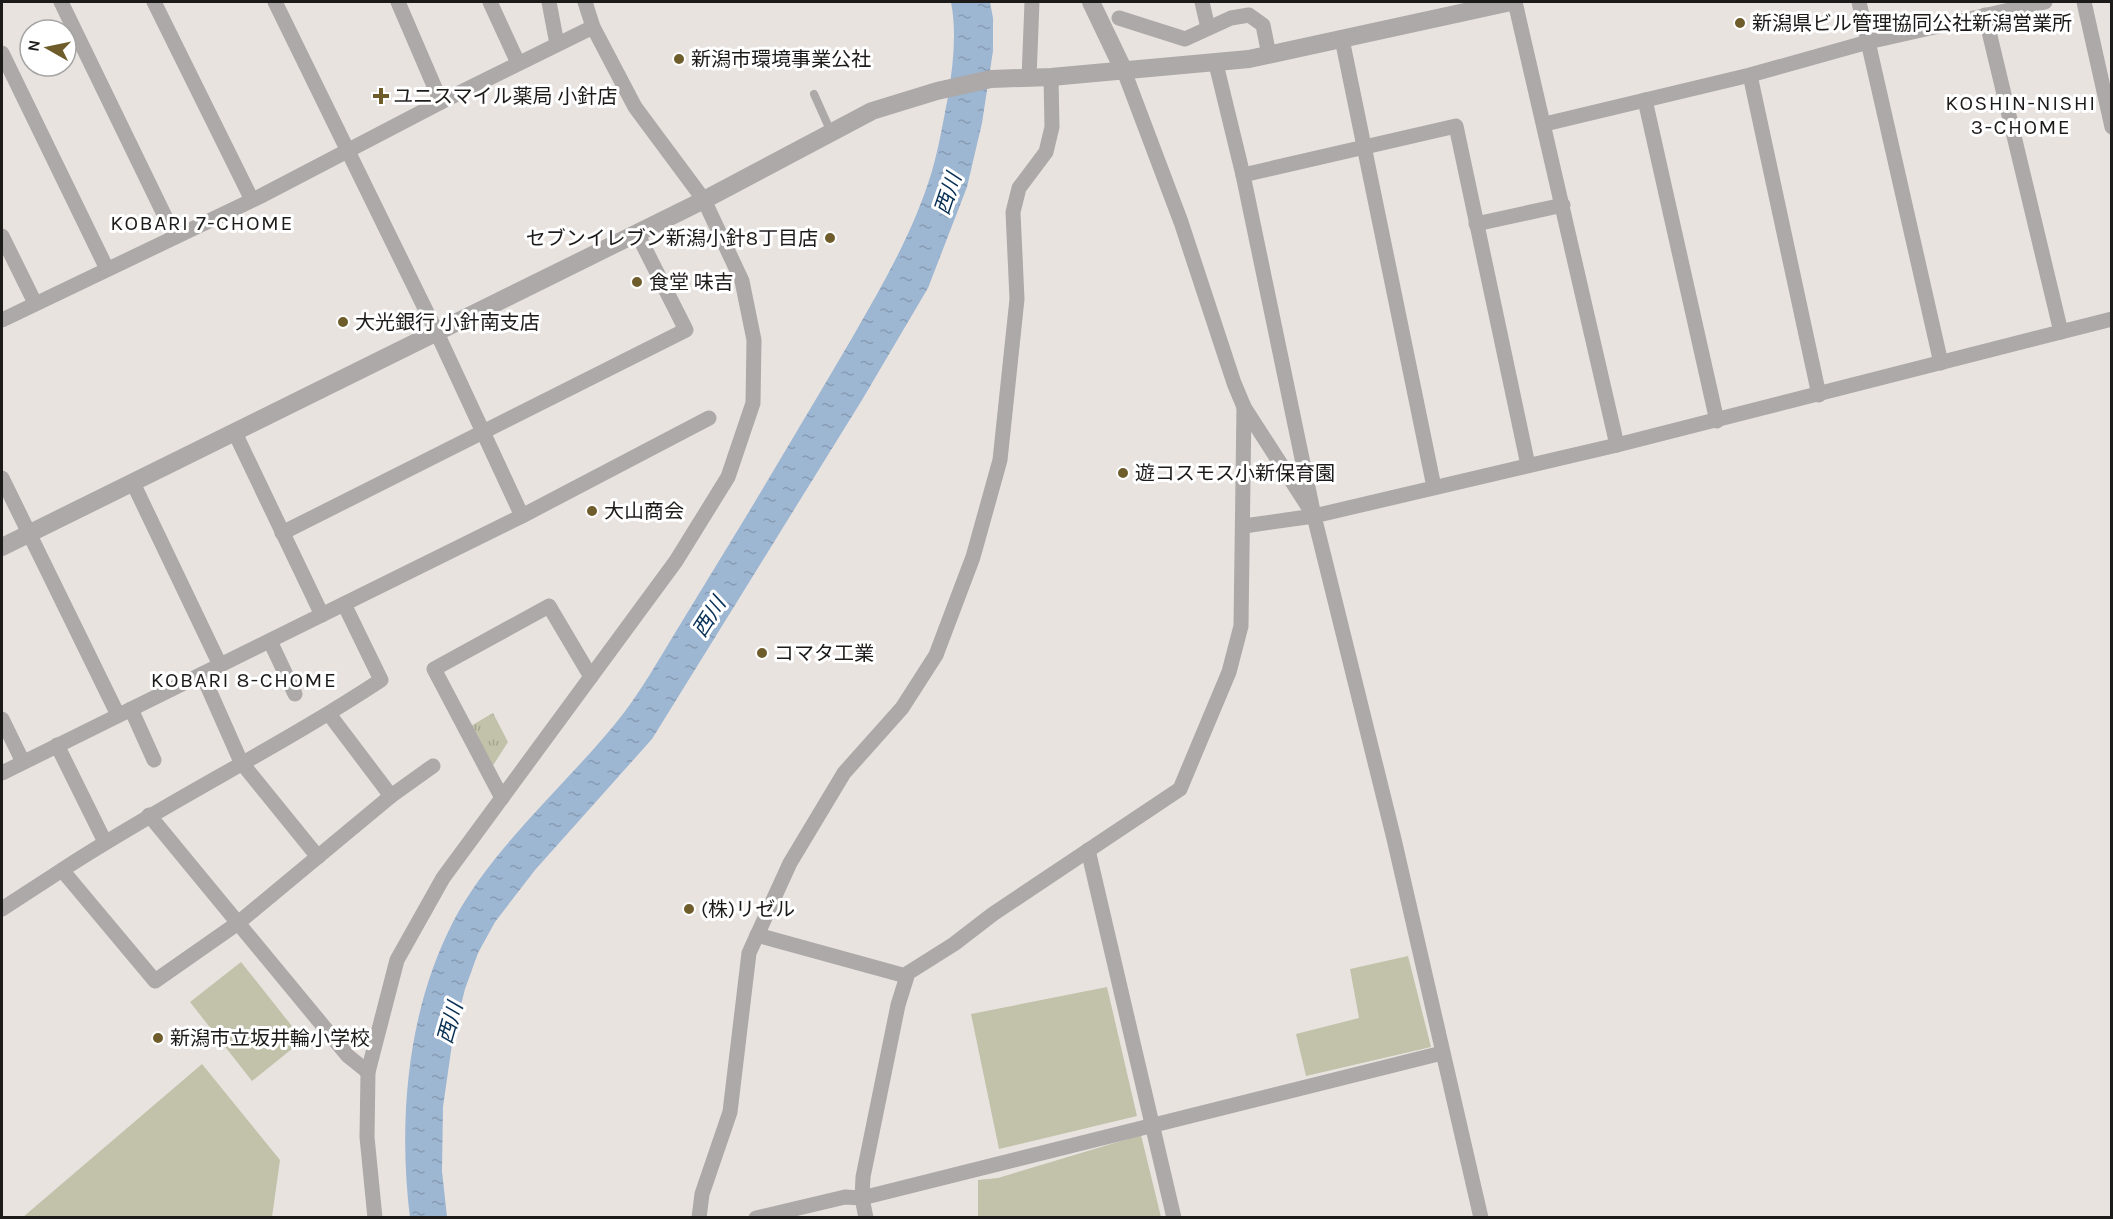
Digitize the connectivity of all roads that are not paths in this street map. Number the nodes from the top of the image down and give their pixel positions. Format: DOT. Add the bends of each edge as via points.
graph roads {
  1 [pos="61,2"];
  2 [pos="154,2"];
  3 [pos="275,2"];
  4 [pos="398,2"];
  5 [pos="490,2"];
  6 [pos="549,2"];
  7 [pos="585,2"];
  8 [pos="1032,2"];
  9 [pos="1090,2"];
  10 [pos="1202,2"];
  11 [pos="1513,2"];
  12 [pos="1860,2"];
  13 [pos="2045,2"];
  14 [pos="2084,2"];
  15 [pos="1985,15"];
  16 [pos="1119,18"];
  17 [pos="592,27"];
  18 [pos="1208,28"];
  19 [pos="1342,39"];
  20 [pos="1868,42"];
  21 [pos="557,44"];
  22 [pos="2,53"];
  23 [pos="1269,55"];
  24 [pos="519,63"];
  25 [pos="1216,64"];
  26 [pos="1124,71"];
  27 [pos="1750,75"];
  28 [pos="1052,77"];
  29 [pos="1029,78"];
  30 [pos="814,94"];
  31 [pos="1645,100"];
  32 [pos="441,102"];
  33 [pos="1545,124"];
  34 [pos="2112,127"];
  35 [pos="831,132"];
  36 [pos="1364,145"];
  37 [pos="349,150"];
  38 [pos="1243,175"];
  39 [pos="252,200"];
  40 [pos="704,200"];
  41 [pos="1563,205"];
  42 [pos="1476,224"];
  43 [pos="637,233"];
  44 [pos="2,236"];
  45 [pos="175,237"];
  46 [pos="107,269"];
  47 [pos="35,303"];
  48 [pos="2112,319"];
  49 [pos="2,320"];
  50 [pos="2061,332"];
  51 [pos="437,333"];
  52 [pos="1941,363"];
  53 [pos="1819,395"];
  54 [pos="1244,407"];
  55 [pos="710,418"];
  56 [pos="1717,421"];
  57 [pos="235,433"];
  58 [pos="482,433"];
  59 [pos="1617,445"];
  60 [pos="1527,465"];
  61 [pos="2,477"];
  62 [pos="133,483"];
  63 [pos="1434,487"];
  64 [pos="522,516"];
  65 [pos="1314,516"];
  66 [pos="1244,526"];
  67 [pos="282,533"];
  68 [pos="29,534"];
  69 [pos="2,547"];
  70 [pos="344,604"];
  71 [pos="322,615"];
  72 [pos="270,641"];
  73 [pos="220,665"];
  74 [pos="202,674"];
  75 [pos="591,678"];
  76 [pos="295,694"];
  77 [pos="125,712"];
  78 [pos="329,714"];
  79 [pos="2,719"];
  80 [pos="57,745"];
  81 [pos="154,760"];
  82 [pos="23,762"];
  83 [pos="241,762"];
  84 [pos="433,766"];
  85 [pos="2,772"];
  86 [pos="391,796"];
  87 [pos="502,798"];
  88 [pos="149,815"];
  89 [pos="105,842"];
  90 [pos="1088,850"];
  91 [pos="318,857"];
  92 [pos="62,870"];
  93 [pos="2,909"];
  94 [pos="238,923"];
  95 [pos="757,934"];
  96 [pos="906,976"];
  97 [pos="1442,1053"];
  98 [pos="368,1072"];
  99 [pos="1154,1124"];
  100 [pos="862,1198"];
  101 [pos="370,1215"];
  102 [pos="699,1218"];
  103 [pos="756,1218"];
  104 [pos="867,1218"];
  105 [pos="1174,1218"];
  106 [pos="1481,1218"];
  1 -- 45 [label="street"];
  2 -- 39 [label="street"];
  3 -- 37 [label="street"];
  4 -- 32 [label="street"];
  5 -- 24 [label="street"];
  6 -- 21 [label="street"];
  7 -- 17 [label="street"];
  8 -- 29 [label="street"];
  9 -- 26 [label="street"];
  10 -- 18 [label="street"];
  11 -- 19 [label="street"];
  11 -- 33 [label="street"];
  12 -- 20 [label="street"];
  13 -- 15 [label="street"];
  14 -- 34 [label="street"];
  15 -- 20 [label="street"];
  15 -- 50 [label="street"];
  16 -- 18 [label="street" via="1185,39"];
  17 -- 21 [label="street"];
  17 -- 40 [label="street" via="635,107"];
  18 -- 23 [label="street" via="1249,15 1263,25"];
  19 -- 23 [label="street"];
  19 -- 36 [label="street"];
  20 -- 27 [label="street"];
  20 -- 52 [label="street"];
  21 -- 24 [label="street"];
  22 -- 46 [label="street"];
  23 -- 25 [label="street"];
  24 -- 32 [label="street"];
  25 -- 26 [label="street"];
  25 -- 38 [label="street"];
  26 -- 28 [label="street"];
  26 -- 54 [label="street"];
  27 -- 31 [label="street"];
  27 -- 53 [label="street"];
  28 -- 29 [label="street"];
  28 -- 95 [label="street" via="1052,127 1046,152 1019,188 1013,212 1017,299 1000,460 973,557 936,656 902,708 844,773 790,863"];
  29 -- 35 [label="street" via="991,79 937,91 872,111"];
  30 -- 35 [label="lane"];
  31 -- 33 [label="street"];
  31 -- 56 [label="street"];
  32 -- 37 [label="street"];
  33 -- 41 [label="street"];
  35 -- 40 [label="street"];
  36 -- 38 [label="street"];
  36 -- 42 [label="street" via="1456,126"];
  36 -- 63 [label="street"];
  37 -- 39 [label="street"];
  37 -- 51 [label="street"];
  38 -- 65 [label="street"];
  39 -- 45 [label="street"];
  40 -- 43 [label="street"];
  40 -- 75 [label="street" via="742,281 749,308 756,369 753,403 728,477 676,561"];
  41 -- 42 [label="street"];
  41 -- 59 [label="street"];
  42 -- 60 [label="street"];
  43 -- 51 [label="street"];
  43 -- 58 [label="street" via="686,330"];
  44 -- 47 [label="street"];
  45 -- 46 [label="street"];
  46 -- 47 [label="street"];
  47 -- 49 [label="street"];
  48 -- 50 [label="street"];
  50 -- 52 [label="street"];
  51 -- 57 [label="street"];
  51 -- 58 [label="street"];
  52 -- 53 [label="street"];
  53 -- 56 [label="street"];
  54 -- 65 [label="street"];
  54 -- 66 [label="street"];
  55 -- 64 [label="street"];
  56 -- 59 [label="street"];
  57 -- 62 [label="street"];
  57 -- 67 [label="street"];
  58 -- 64 [label="street"];
  58 -- 67 [label="street"];
  59 -- 60 [label="street"];
  60 -- 63 [label="street"];
  61 -- 68 [label="street"];
  62 -- 68 [label="street"];
  62 -- 73 [label="street"];
  63 -- 65 [label="street"];
  64 -- 70 [label="street"];
  65 -- 66 [label="street"];
  65 -- 97 [label="street"];
  66 -- 90 [label="street" via="1241,626 1229,672 1180,789"];
  67 -- 71 [label="street"];
  68 -- 69 [label="street"];
  68 -- 77 [label="street"];
  70 -- 71 [label="street"];
  70 -- 78 [label="street" via="381,680"];
  71 -- 72 [label="street"];
  72 -- 73 [label="street"];
  72 -- 76 [label="street"];
  73 -- 74 [label="street"];
  74 -- 77 [label="street"];
  74 -- 83 [label="street"];
  75 -- 87 [label="street"];
  75 -- 87 [label="street" via="549,606 434,669"];
  77 -- 80 [label="street"];
  77 -- 81 [label="street"];
  78 -- 83 [label="street"];
  78 -- 86 [label="street"];
  79 -- 82 [label="street"];
  80 -- 82 [label="street"];
  80 -- 89 [label="street"];
  82 -- 85 [label="street"];
  83 -- 88 [label="street"];
  83 -- 91 [label="street"];
  84 -- 86 [label="street"];
  86 -- 91 [label="street"];
  87 -- 98 [label="street" via="443,878 397,960"];
  88 -- 89 [label="street"];
  88 -- 94 [label="street"];
  89 -- 92 [label="street"];
  90 -- 96 [label="street"];
  90 -- 99 [label="street"];
  91 -- 94 [label="street"];
  92 -- 93 [label="street"];
  92 -- 94 [label="street" via="155,981"];
  94 -- 98 [label="street" via="348,1056"];
  95 -- 96 [label="street"];
  95 -- 102 [label="street" via="748,953 730,1113 702,1194"];
  96 -- 100 [label="street" via="873,1123"];
  97 -- 99 [label="street"];
  97 -- 106 [label="street"];
  98 -- 101 [label="street"];
  99 -- 100 [label="street"];
  99 -- 105 [label="street"];
  100 -- 103 [label="street" via="845,1197"];
  100 -- 104 [label="street"];
}
